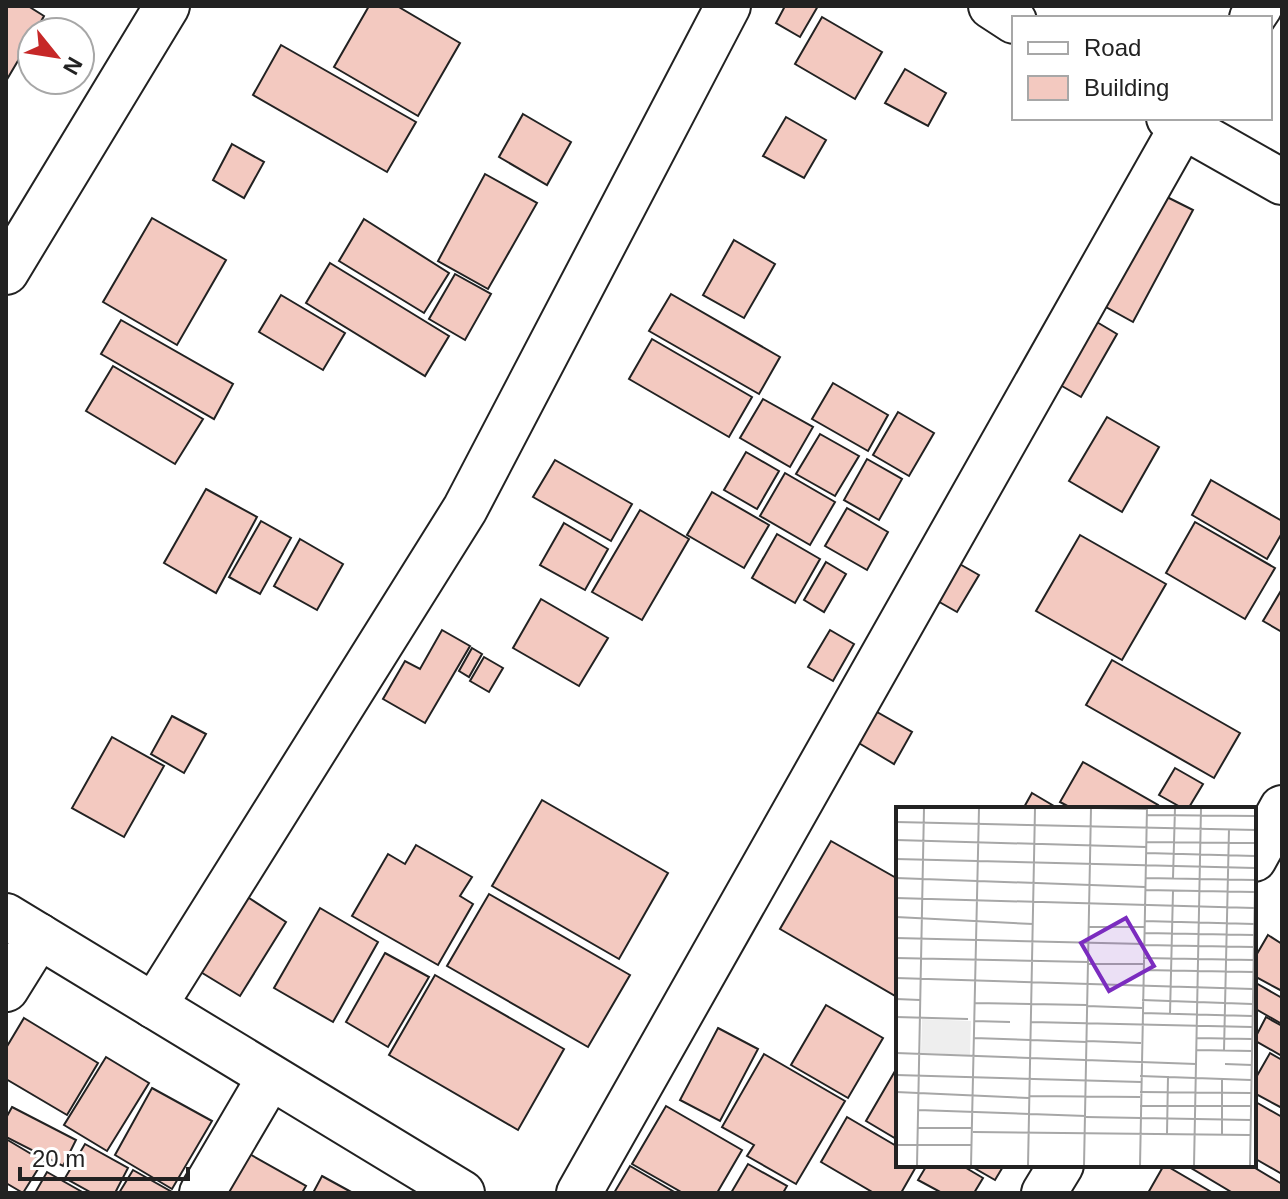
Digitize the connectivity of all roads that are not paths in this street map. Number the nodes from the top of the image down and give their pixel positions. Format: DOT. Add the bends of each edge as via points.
graph roads {
  1 [pos="167,6"];
  2 [pos="728,6"];
  3 [pos="991,6"];
  4 [pos="1012,20"];
  5 [pos="1180,121"];
  6 [pos="1282,182"];
  7 [pos="6,272"];
  8 [pos="1282,808"];
  9 [pos="1256,855"];
  10 [pos="22,926"];
  11 [pos="6,989"];
  12 [pos="154,1006"];
  13 [pos="270,1077"];
  14 [pos="1060,1167"];
  15 [pos="202,1193"];
  16 [pos="462,1193"];
  17 [pos="579,1193"];
  18 [pos="1044,1193"];
  1 -- 7 [label="street"];
  2 -- 12 [label="street" via="465,509"];
  3 -- 4 [label="street"];
  5 -- 6 [label="street"];
  5 -- 17 [label="street"];
  8 -- 9 [label="street"];
  10 -- 11 [label="street"];
  10 -- 12 [label="street"];
  12 -- 13 [label="street"];
  13 -- 15 [label="street"];
  13 -- 16 [label="street"];
  14 -- 18 [label="street"];
}
